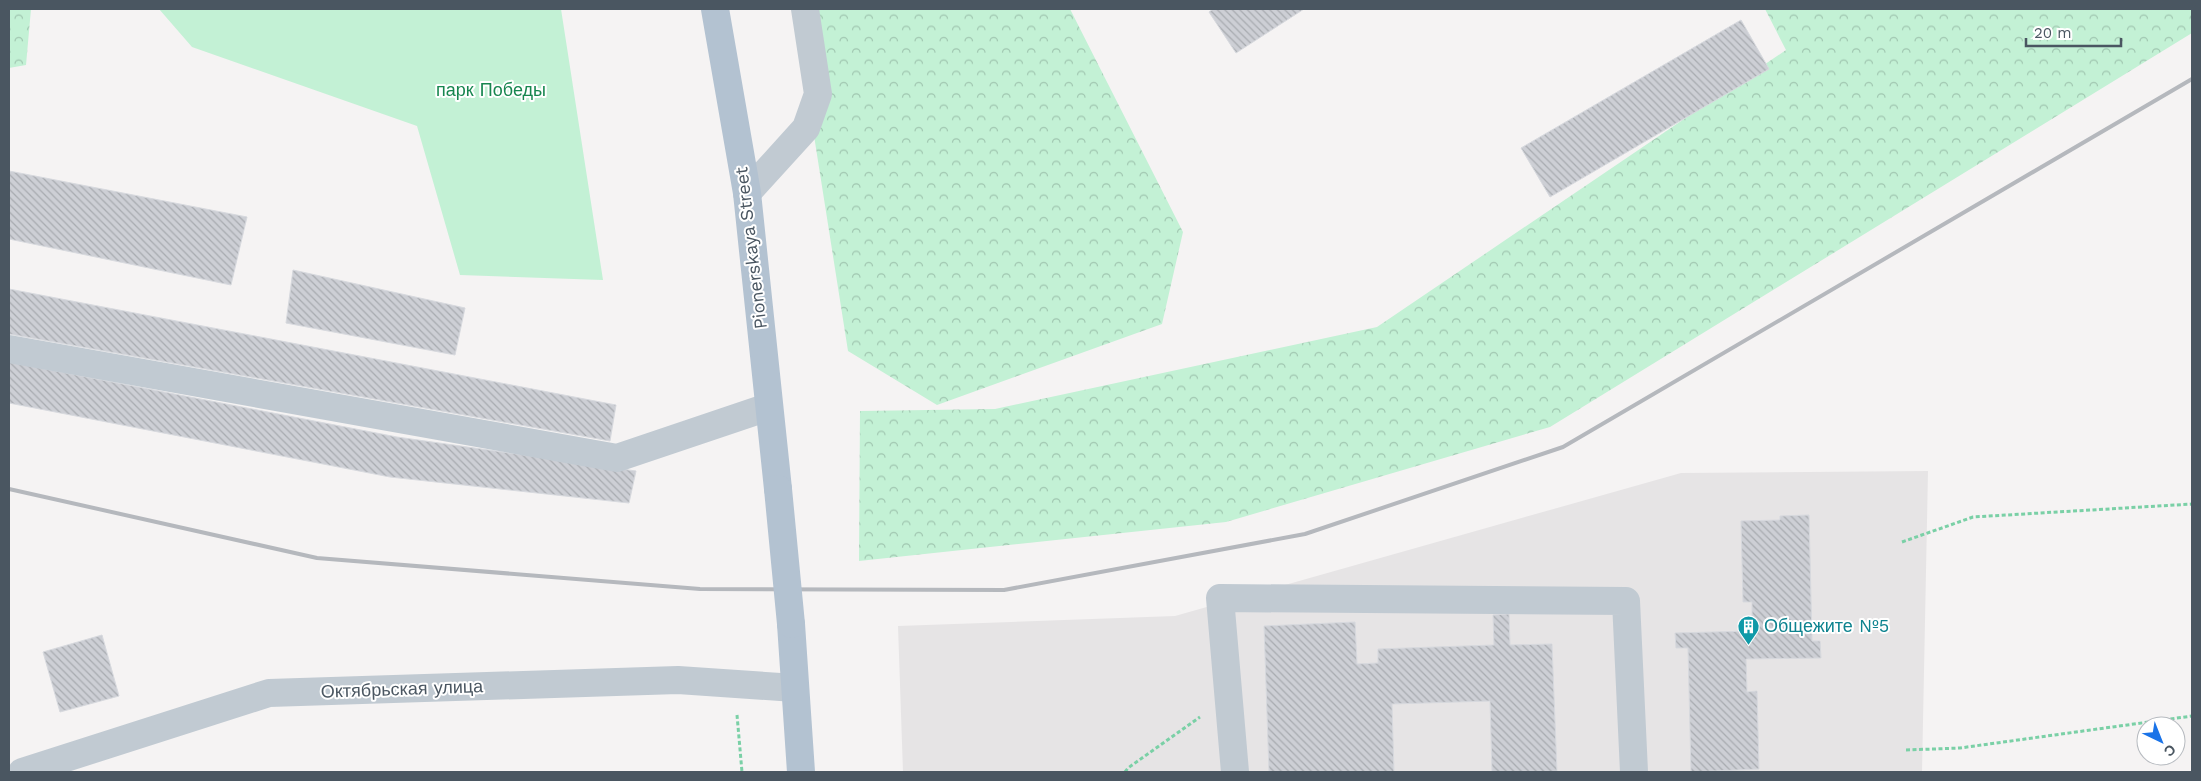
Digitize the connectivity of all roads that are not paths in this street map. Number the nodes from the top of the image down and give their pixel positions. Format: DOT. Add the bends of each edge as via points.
graph roads {
  1 [pos="715,9"];
  2 [pos="806,9"];
  3 [pos="747,194"];
  4 [pos="9,349"];
  5 [pos="768,407"];
  6 [pos="795,688"];
  7 [pos="22,772"];
  8 [pos="801,772"];
  9 [pos="1235,772"];
  10 [pos="1634,772"];
  1 -- 3 [label="main road, Pionerskaya Street"];
  2 -- 3 [label="street" via="818,94 806,128"];
  3 -- 5 [label="main road, Pionerskaya Street"];
  4 -- 5 [label="street" via="617,458"];
  5 -- 6 [label="main road, Pionerskaya Street, bridge"];
  6 -- 7 [label="street, Октябрьская улица" via="678,680 269,693"];
  6 -- 8 [label="main road"];
  9 -- 10 [label="street" via="1220,598 1626,601"];
}
